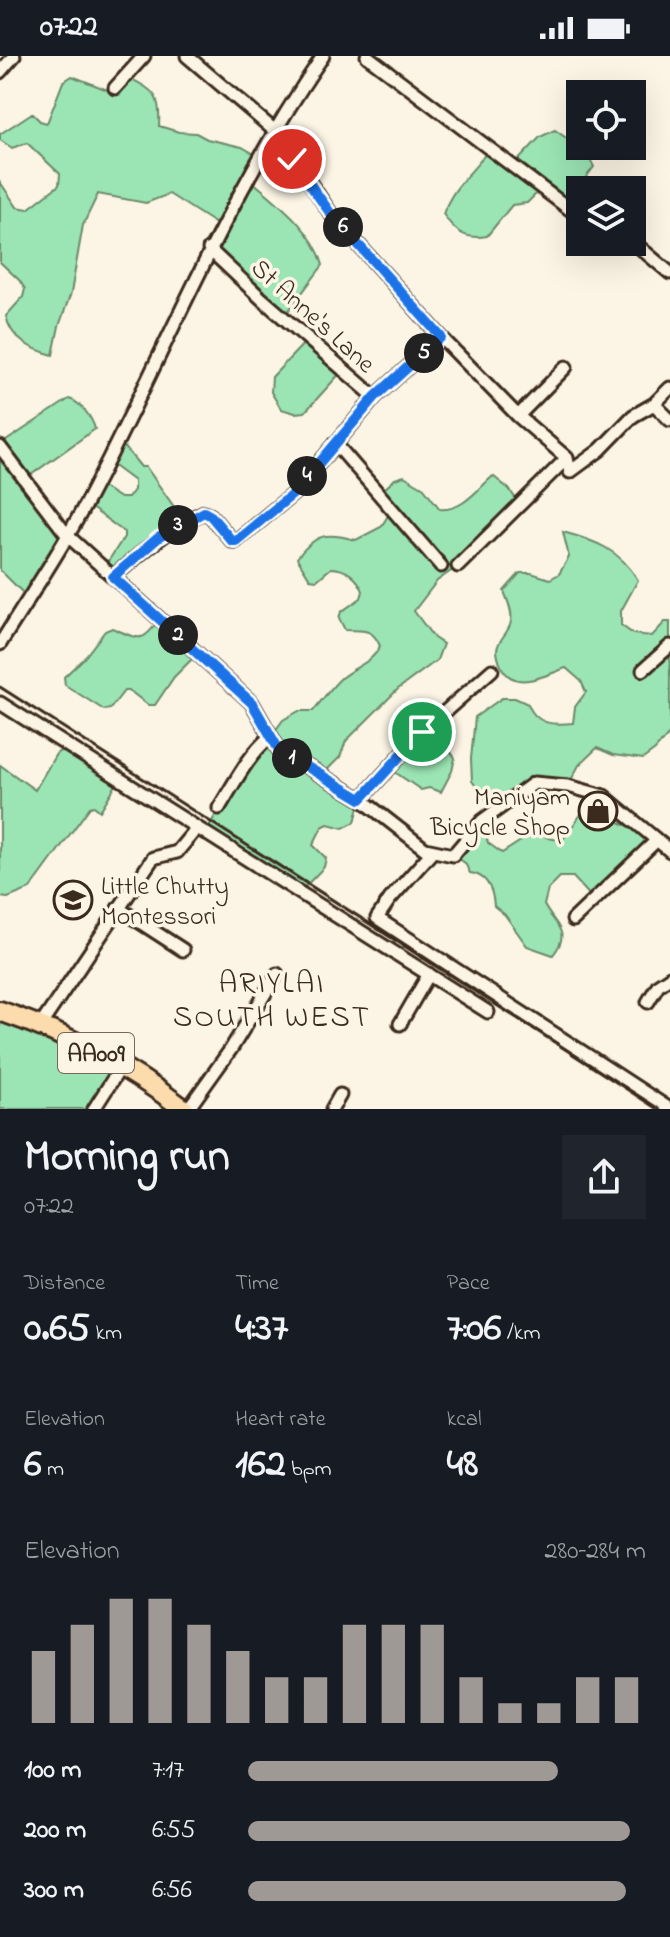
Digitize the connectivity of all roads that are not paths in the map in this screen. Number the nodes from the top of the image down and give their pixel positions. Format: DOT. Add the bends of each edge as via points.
graph roads {
  1 [pos="14,56"];
  2 [pos="144,56"];
  3 [pos="187,56"];
  4 [pos="323,56"];
  5 [pos="367,56"];
  6 [pos="0,72"];
  7 [pos="115,88"];
  8 [pos="275,131"];
  9 [pos="566,206"];
  10 [pos="209,249"];
  11 [pos="646,253"];
  12 [pos="670,273"];
  13 [pos="441,337"];
  14 [pos="566,367"];
  15 [pos="670,388"];
  16 [pos="375,397"];
  17 [pos="654,404"];
  18 [pos="518,416"];
  19 [pos="670,420"];
  20 [pos="335,443"];
  21 [pos="0,447"];
  22 [pos="567,458"];
  23 [pos="67,535"];
  24 [pos="441,566"];
  25 [pos="458,566"];
  26 [pos="113,577"];
  27 [pos="0,644"];
  28 [pos="670,646"];
  29 [pos="492,670"];
  30 [pos="643,670"];
  31 [pos="0,703"];
  32 [pos="270,737"];
  33 [pos="361,799"];
  34 [pos="219,808"];
  35 [pos="196,829"];
  36 [pos="656,841"];
  37 [pos="433,851"];
  38 [pos="670,851"];
  39 [pos="118,908"];
  40 [pos="573,920"];
  41 [pos="183,950"];
  42 [pos="277,974"];
  43 [pos="429,974"];
  44 [pos="670,977"];
  45 [pos="648,1002"];
  46 [pos="0,1012"];
  47 [pos="488,1012"];
  48 [pos="400,1024"];
  49 [pos="40,1026"];
  50 [pos="122,1065"];
  51 [pos="340,1095"];
  52 [pos="94,1109"];
  53 [pos="186,1109"];
  54 [pos="332,1109"];
  55 [pos="670,1109"];
  1 -- 6 [label="street"];
  2 -- 7 [label="street"];
  3 -- 8 [label="street"];
  4 -- 8 [label="street"];
  5 -- 9 [label="street"];
  8 -- 10 [label="street"];
  8 -- 13 [label="street" via="331,214"];
  10 -- 16 [label="street, St Anne's Lane"];
  10 -- 23 [label="street"];
  11 -- 12 [label="street"];
  13 -- 16 [label="street"];
  13 -- 18 [label="street"];
  14 -- 18 [label="street"];
  15 -- 17 [label="street"];
  16 -- 20 [label="street, St Anne's Lane"];
  17 -- 19 [label="street"];
  17 -- 22 [label="street" via="570,472"];
  18 -- 22 [label="street"];
  20 -- 24 [label="street"];
  20 -- 26 [label="street, St Anne's Lane" via="293,494 236,541 204,512 158,538"];
  21 -- 23 [label="street"];
  22 -- 25 [label="street"];
  23 -- 26 [label="street"];
  23 -- 27 [label="street"];
  26 -- 32 [label="street" via="252,703"];
  28 -- 30 [label="street"];
  29 -- 33 [label="street" via="422,732"];
  31 -- 35 [label="street"];
  32 -- 33 [label="street" via="279,750"];
  32 -- 34 [label="street"];
  33 -- 37 [label="street"];
  35 -- 39 [label="street" via="177,852 153,858"];
  35 -- 43 [label="street"];
  36 -- 37 [label="street" via="604,796 534,783 482,821 453,855"];
  36 -- 38 [label="street"];
  36 -- 40 [label="street"];
  37 -- 55 [label="street" via="377,918"];
  39 -- 41 [label="street"];
  39 -- 49 [label="street"];
  42 -- 53 [label="street"];
  43 -- 47 [label="street"];
  43 -- 48 [label="street"];
  44 -- 45 [label="street"];
  46 -- 49 [label="highway, AA009"];
  49 -- 50 [label="highway, AA009"];
  50 -- 52 [label="street"];
  50 -- 53 [label="highway, AA009"];
  51 -- 54 [label="street"];
}
